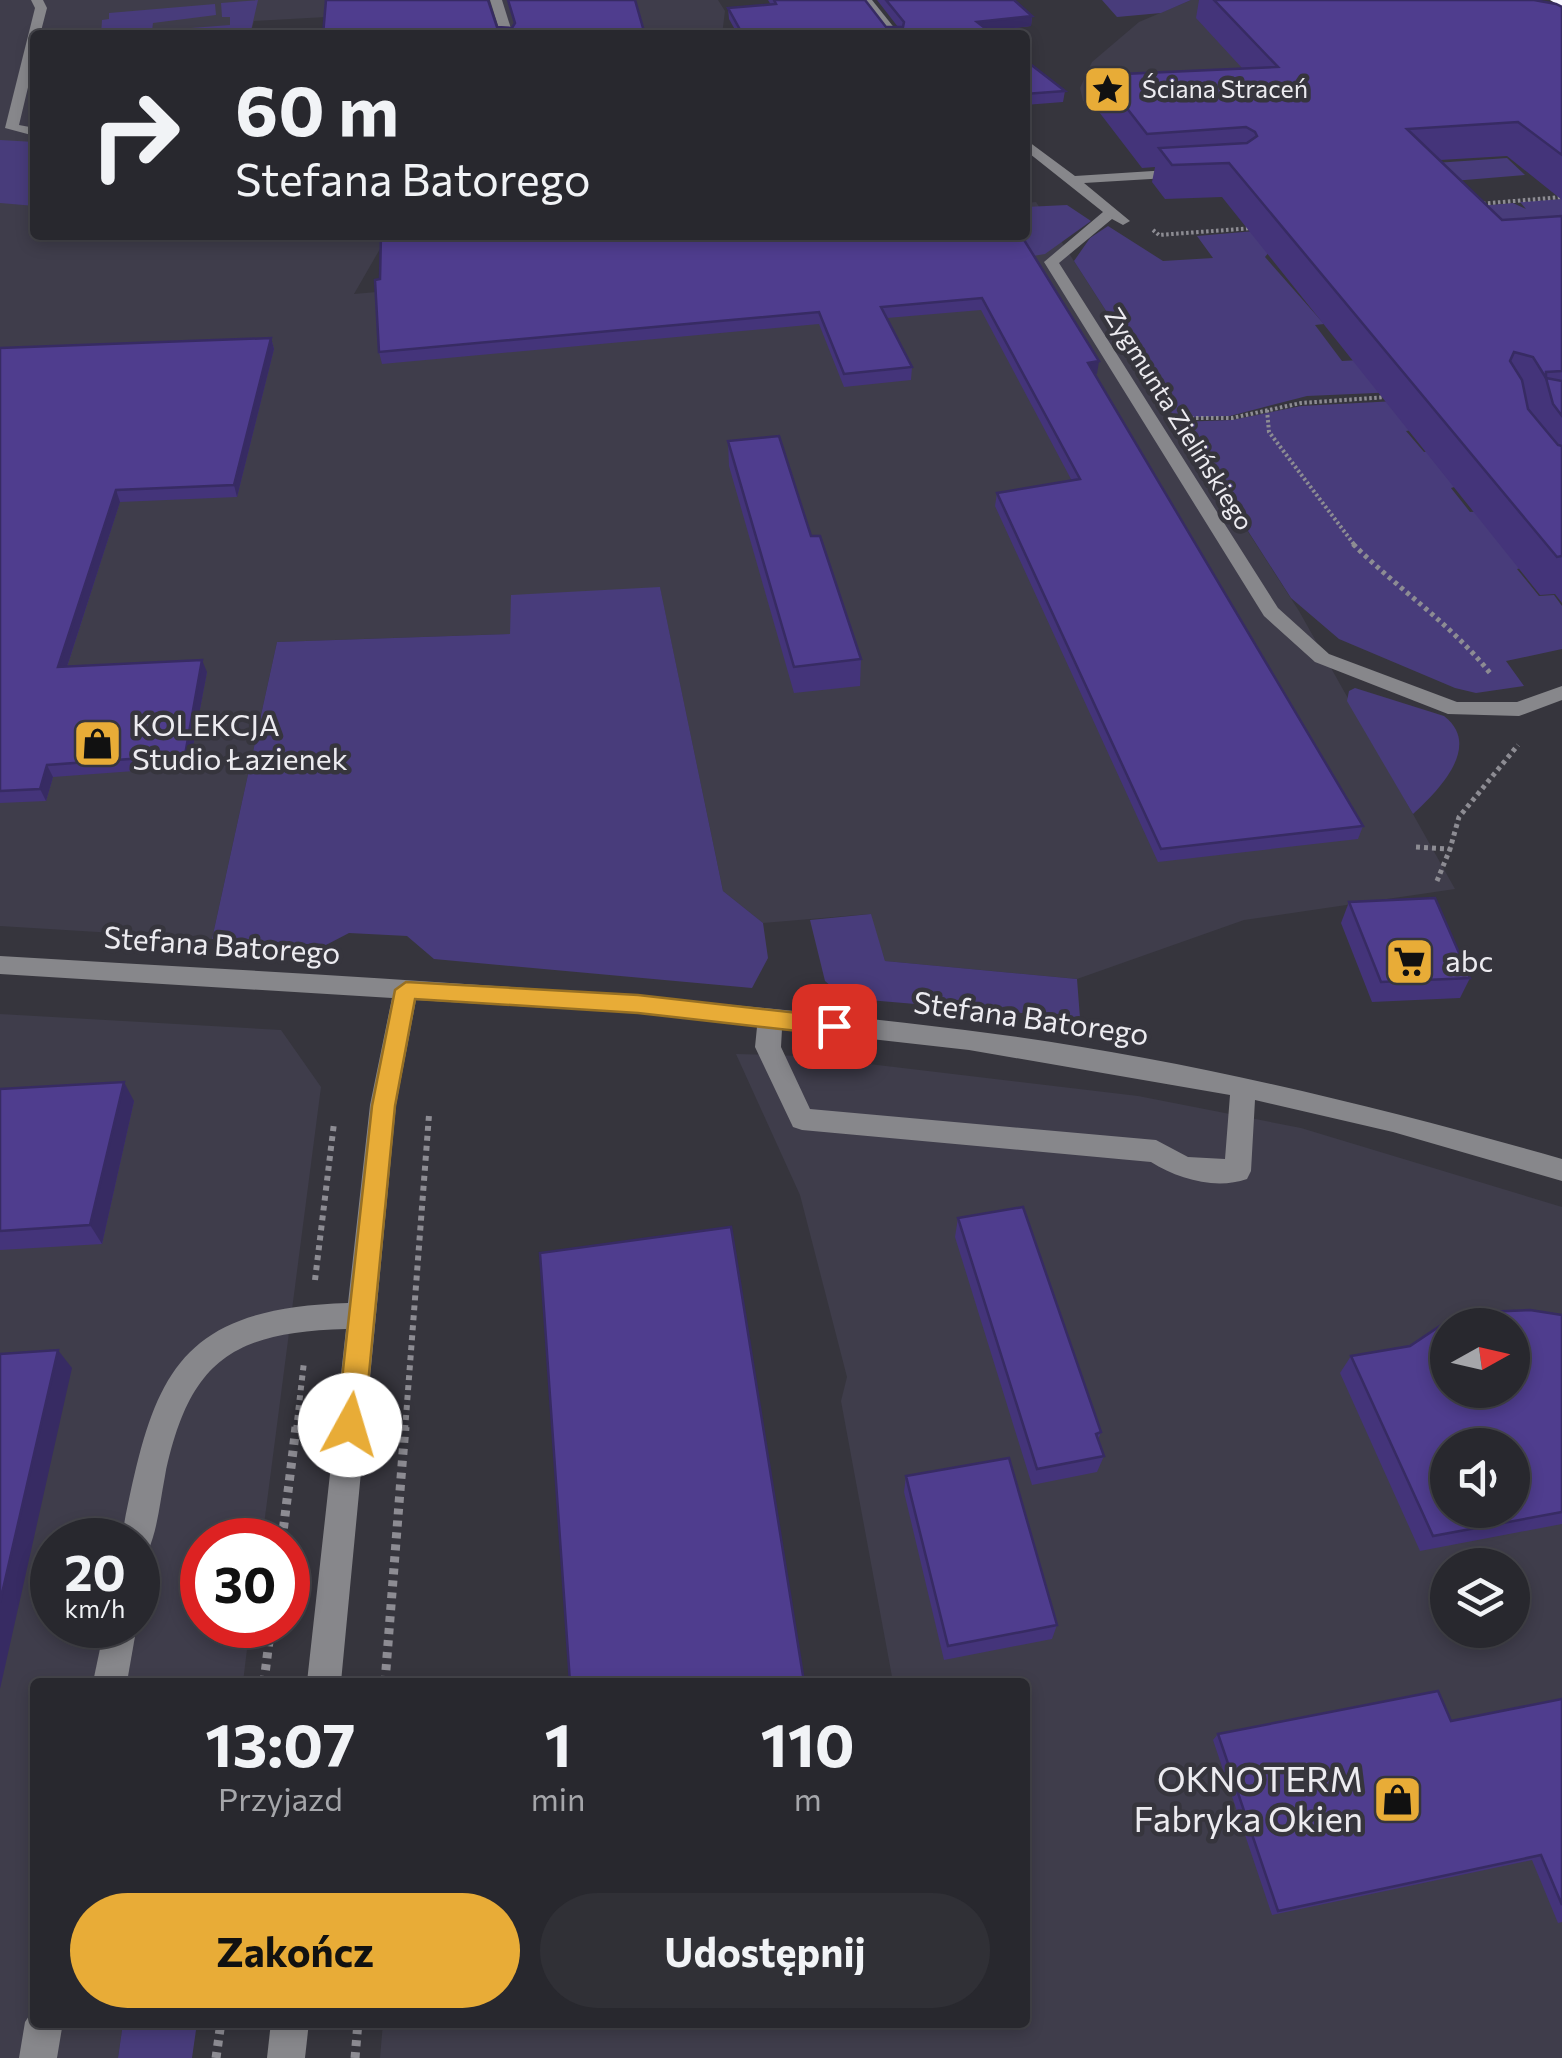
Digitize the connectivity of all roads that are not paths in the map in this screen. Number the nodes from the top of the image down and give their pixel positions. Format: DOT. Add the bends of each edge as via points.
graph roads {
  1 [pos="37,0"];
  2 [pos="496,0"];
  3 [pos="866,0"];
  4 [pos="35,30"];
  5 [pos="505,30"];
  6 [pos="890,30"];
  7 [pos="30,51"];
  8 [pos="30,131"];
  9 [pos="1030,148"];
  10 [pos="1204,172"];
  11 [pos="1071,180"];
  12 [pos="1562,694"];
  13 [pos="0,965"];
  14 [pos="406,990"];
  15 [pos="770,1019"];
  16 [pos="1243,1086"];
  17 [pos="1562,1170"];
  18 [pos="362,1315"];
  19 [pos="141,1518"];
  20 [pos="117,1648"];
  21 [pos="111,1678"];
  22 [pos="324,1678"];
  23 [pos="43,2028"];
  24 [pos="289,2028"];
  25 [pos="38,2058"];
  26 [pos="286,2058"];
  1 -- 4 [label="street"];
  2 -- 5 [label="street"];
  3 -- 6 [label="street"];
  7 -- 8 [label="street" via="12,128"];
  9 -- 11 [label="street, Zygmunta Zielińskiego"];
  10 -- 11 [label="street"];
  11 -- 12 [label="street, Zygmunta Zielińskiego" via="1118,217 1051,262 1270,612 1322,658 1454,709 1518,710"];
  13 -- 14 [label="street, Stefana Batorego"];
  14 -- 15 [label="street, Stefana Batorego"];
  14 -- 18 [label="street" via="384,1106"];
  15 -- 16 [label="street, Stefana Batorego" via="1079,1056"];
  15 -- 16 [label="street" via="768,1046 802,1119 1156,1151 1182,1168 1238,1171"];
  16 -- 17 [label="street, Stefana Batorego" via="1393,1120"];
  18 -- 19 [label="street" via="272,1321 238,1331 195,1362 171,1397"];
  18 -- 22 [label="street"];
  20 -- 21 [label="street"];
  23 -- 25 [label="street"];
  24 -- 26 [label="street"];
}
